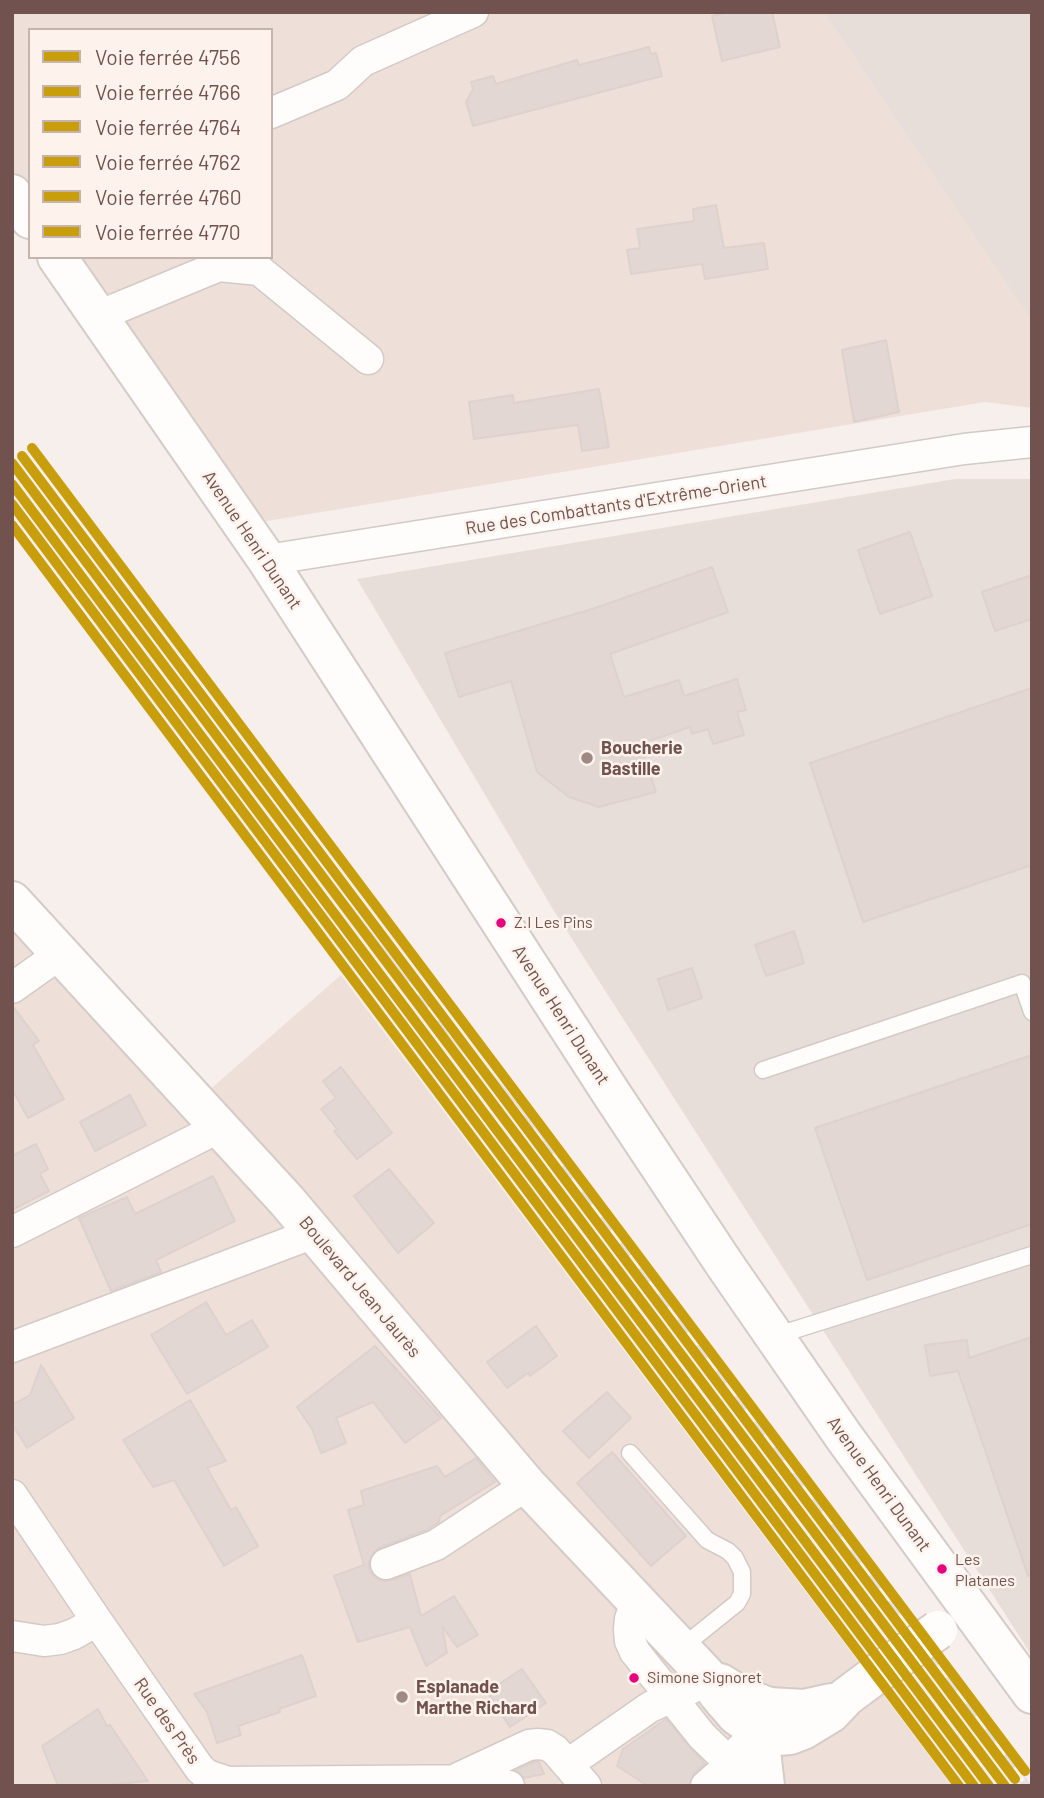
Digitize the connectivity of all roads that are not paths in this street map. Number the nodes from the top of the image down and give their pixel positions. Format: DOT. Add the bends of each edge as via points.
graph roads {
  1 [pos="473,12"];
  2 [pos="273,112"];
  3 [pos="12,194"];
  4 [pos="28,216"];
  5 [pos="58,259"];
  6 [pos="215,262"];
  7 [pos="98,316"];
  8 [pos="368,359"];
  9 [pos="1032,442"];
  10 [pos="964,449"];
  11 [pos="1032,456"];
  12 [pos="268,560"];
  13 [pos="12,901"];
  14 [pos="60,954"];
  15 [pos="12,988"];
  16 [pos="1032,1012"];
  17 [pos="763,1070"];
  18 [pos="218,1128"];
  19 [pos="12,1232"];
  20 [pos="314,1233"];
  21 [pos="1032,1255"];
  22 [pos="775,1336"];
  23 [pos="12,1347"];
  24 [pos="630,1453"];
  25 [pos="527,1485"];
  26 [pos="12,1494"];
  27 [pos="386,1564"];
  28 [pos="636,1601"];
  29 [pos="970,1607"];
  30 [pos="97,1621"];
  31 [pos="12,1636"];
  32 [pos="693,1661"];
  33 [pos="1032,1694"];
  34 [pos="673,1698"];
  35 [pos="766,1721"];
  36 [pos="577,1775"];
  37 [pos="732,1779"];
  38 [pos="455,1780"];
  39 [pos="509,1786"];
  40 [pos="765,1786"];
  1 -- 2 [label="street" via="363,61 337,85"];
  3 -- 4 [label="street"];
  5 -- 7 [label="street, Avenue Henri Dunant"];
  6 -- 7 [label="street"];
  6 -- 8 [label="street" via="259,270"];
  7 -- 12 [label="street, Avenue Henri Dunant"];
  9 -- 10 [label="street, Rue des Combattants d'Extrême-Orient"];
  10 -- 11 [label="street, Rue des Combattants d'Extrême-Orient"];
  10 -- 12 [label="street, Rue des Combattants d'Extrême-Orient"];
  12 -- 22 [label="street, Avenue Henri Dunant" via="611,1093"];
  13 -- 14 [label="street, Boulevard Jean Jaurès"];
  14 -- 15 [label="street"];
  14 -- 18 [label="street, Boulevard Jean Jaurès"];
  16 -- 17 [label="lane" via="1022,983"];
  18 -- 19 [label="street"];
  18 -- 20 [label="street, Boulevard Jean Jaurès"];
  20 -- 23 [label="street"];
  20 -- 25 [label="street, Boulevard Jean Jaurès"];
  21 -- 22 [label="lane"];
  22 -- 29 [label="street, Avenue Henri Dunant"];
  24 -- 32 [label="lane" via="707,1540 735,1558 742,1572 742,1594"];
  25 -- 27 [label="street" via="436,1545"];
  25 -- 28 [label="street, Boulevard Jean Jaurès"];
  26 -- 30 [label="street, Rue des Près"];
  28 -- 32 [label="street, Boulevard Jean Jaurès"];
  28 -- 34 [label="street" via="630,1641"];
  29 -- 33 [label="street, Avenue Henri Dunant"];
  29 -- 35 [label="street, bridge" via="803,1730 777,1737"];
  30 -- 31 [label="street" via="74,1634 44,1642"];
  30 -- 38 [label="street, Rue des Près" via="200,1769 217,1780"];
  32 -- 34 [label="street" via="690,1689"];
  32 -- 35 [label="street, Boulevard Jean Jaurès" via="736,1715"];
  34 -- 36 [label="street" via="623,1718"];
  34 -- 37 [label="street"];
  35 -- 37 [label="street"];
  35 -- 40 [label="street" via="761,1751"];
  36 -- 38 [label="street, Rue des Près" via="555,1750 529,1745"];
  38 -- 39 [label="street, Rue des Près" via="487,1780"];
}
